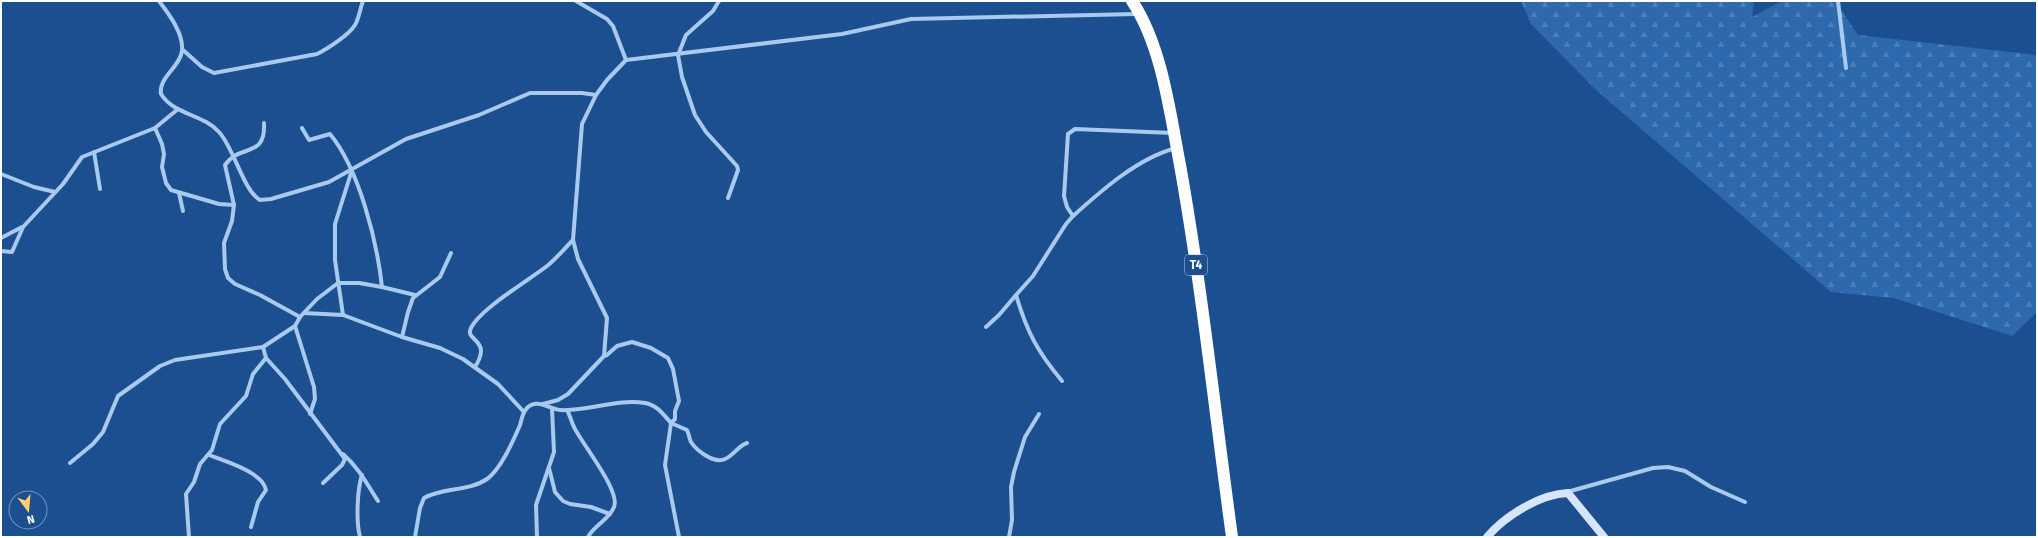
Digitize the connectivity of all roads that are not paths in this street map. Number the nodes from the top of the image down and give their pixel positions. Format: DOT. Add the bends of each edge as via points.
graph roads {
  1 [pos="160,1"];
  2 [pos="363,1"];
  3 [pos="576,1"];
  4 [pos="719,1"];
  5 [pos="1132,1"];
  6 [pos="1838,1"];
  7 [pos="1141,14"];
  8 [pos="182,50"];
  9 [pos="678,55"];
  10 [pos="626,60"];
  11 [pos="1846,68"];
  12 [pos="596,95"];
  13 [pos="178,109"];
  14 [pos="264,123"];
  15 [pos="155,128"];
  16 [pos="302,128"];
  17 [pos="1174,133"];
  18 [pos="1177,148"];
  19 [pos="94,152"];
  20 [pos="234,156"];
  21 [pos="352,169"];
  22 [pos="1,174"];
  23 [pos="100,189"];
  24 [pos="55,192"];
  25 [pos="179,193"];
  26 [pos="728,198"];
  27 [pos="234,205"];
  28 [pos="183,211"];
  29 [pos="1074,216"];
  30 [pos="23,227"];
  31 [pos="1,238"];
  32 [pos="573,240"];
  33 [pos="1,251"];
  34 [pos="451,253"];
  35 [pos="338,283"];
  36 [pos="382,287"];
  37 [pos="416,295"];
  38 [pos="1016,295"];
  39 [pos="304,313"];
  40 [pos="343,315"];
  41 [pos="300,317"];
  42 [pos="294,326"];
  43 [pos="986,327"];
  44 [pos="402,337"];
  45 [pos="263,347"];
  46 [pos="604,356"];
  47 [pos="266,358"];
  48 [pos="475,367"];
  49 [pos="1062,381"];
  50 [pos="543,404"];
  51 [pos="552,408"];
  52 [pos="567,410"];
  53 [pos="524,412"];
  54 [pos="310,414"];
  55 [pos="1038,414"];
  56 [pos="671,423"];
  57 [pos="747,443"];
  58 [pos="342,453"];
  59 [pos="209,455"];
  60 [pos="70,463"];
  61 [pos="549,468"];
  62 [pos="362,474"];
  63 [pos="323,482"];
  64 [pos="1563,494"];
  65 [pos="378,501"];
  66 [pos="1745,502"];
  67 [pos="610,514"];
  68 [pos="251,527"];
  69 [pos="189,537"];
  70 [pos="360,537"];
  71 [pos="415,537"];
  72 [pos="537,537"];
  73 [pos="588,537"];
  74 [pos="679,537"];
  75 [pos="1009,537"];
  76 [pos="1232,537"];
  77 [pos="1487,537"];
  78 [pos="1604,537"];
  1 -- 8 [label="street" via="176,27"];
  2 -- 8 [label="street" via="357,21 351,30 317,54 214,73 202,67"];
  3 -- 10 [label="street" via="607,19 613,26"];
  4 -- 9 [label="street" via="714,11 686,35"];
  5 -- 7 [label="highway, T4"];
  6 -- 11 [label="street"];
  7 -- 9 [label="street" via="911,19 842,34"];
  7 -- 17 [label="highway, T4" via="1170,104"];
  8 -- 13 [label="street" via="178,62 160,89 165,99"];
  9 -- 10 [label="street"];
  9 -- 26 [label="street" via="682,77 695,115 706,132 737,166 738,170"];
  10 -- 12 [label="street"];
  12 -- 21 [label="street" via="530,94 479,115 406,139"];
  12 -- 32 [label="street" via="582,124"];
  13 -- 15 [label="street"];
  13 -- 20 [label="street" via="210,124 224,138"];
  14 -- 20 [label="street" via="264,136 259,145"];
  15 -- 19 [label="street"];
  15 -- 25 [label="street" via="162,144 162,167 167,184 172,191"];
  16 -- 21 [label="street" via="309,140 330,134 345,154"];
  17 -- 18 [label="highway, T4"];
  17 -- 29 [label="street" via="1070,130 1064,196 1067,208"];
  18 -- 29 [label="street" via="1164,151 1126,172"];
  18 -- 76 [label="highway, T4" via="1191,228"];
  19 -- 23 [label="street"];
  19 -- 24 [label="street" via="82,157"];
  20 -- 21 [label="street" via="252,192 260,200 324,184"];
  20 -- 27 [label="street" via="225,166"];
  21 -- 35 [label="street" via="335,218"];
  21 -- 36 [label="street" via="379,262"];
  22 -- 24 [label="street"];
  24 -- 30 [label="street"];
  25 -- 27 [label="street" via="219,204"];
  25 -- 28 [label="street"];
  27 -- 41 [label="street" via="224,243 228,278"];
  29 -- 38 [label="street"];
  30 -- 31 [label="street"];
  30 -- 33 [label="street" via="12,252"];
  32 -- 46 [label="street" via="578,259 606,318"];
  32 -- 48 [label="street" via="547,266 489,308 471,327 471,336 481,347 482,352 482,357"];
  34 -- 37 [label="street" via="440,277"];
  35 -- 36 [label="street"];
  35 -- 39 [label="street"];
  35 -- 40 [label="street"];
  36 -- 37 [label="street"];
  37 -- 44 [label="street" via="408,312"];
  38 -- 43 [label="street"];
  38 -- 49 [label="street" via="1034,344"];
  39 -- 40 [label="street"];
  39 -- 41 [label="street"];
  40 -- 44 [label="street"];
  41 -- 42 [label="street"];
  42 -- 45 [label="street"];
  42 -- 54 [label="street" via="314,387 316,399"];
  44 -- 48 [label="street" via="440,348 463,358"];
  45 -- 47 [label="street"];
  45 -- 60 [label="street" via="176,360 160,366 118,396 103,432"];
  46 -- 50 [label="street" via="568,394"];
  46 -- 56 [label="street" via="617,346 632,342 651,348 668,358 673,369 679,401"];
  47 -- 54 [label="street"];
  47 -- 59 [label="street" via="254,374 246,396 220,424"];
  48 -- 53 [label="street" via="503,389"];
  50 -- 51 [label="street"];
  50 -- 53 [label="street" via="531,405"];
  51 -- 52 [label="street"];
  51 -- 61 [label="street" via="554,452"];
  52 -- 56 [label="street" via="633,402 645,403 657,408"];
  52 -- 67 [label="street" via="574,427 613,492 615,505"];
  53 -- 71 [label="street" via="500,466 490,476 470,486 424,498"];
  54 -- 58 [label="street"];
  55 -- 75 [label="street" via="1024,436 1014,472"];
  56 -- 57 [label="street" via="687,430 694,446 708,457 720,461 730,457 741,445"];
  56 -- 74 [label="street" via="665,465"];
  58 -- 62 [label="street"];
  58 -- 63 [label="street" via="344,463"];
  59 -- 68 [label="street" via="249,472 264,485 266,490 258,502"];
  59 -- 69 [label="street" via="200,464 194,482 186,494"];
  61 -- 67 [label="street" via="555,492 563,501"];
  61 -- 72 [label="street" via="536,506"];
  62 -- 65 [label="street"];
  62 -- 70 [label="street" via="359,486"];
  64 -- 66 [label="street" via="1654,468 1668,467 1685,471"];
  64 -- 77 [label="street" via="1536,502 1512,515 1496,526"];
  64 -- 78 [label="street" via="1568,494"];
  67 -- 73 [label="street"];
}
